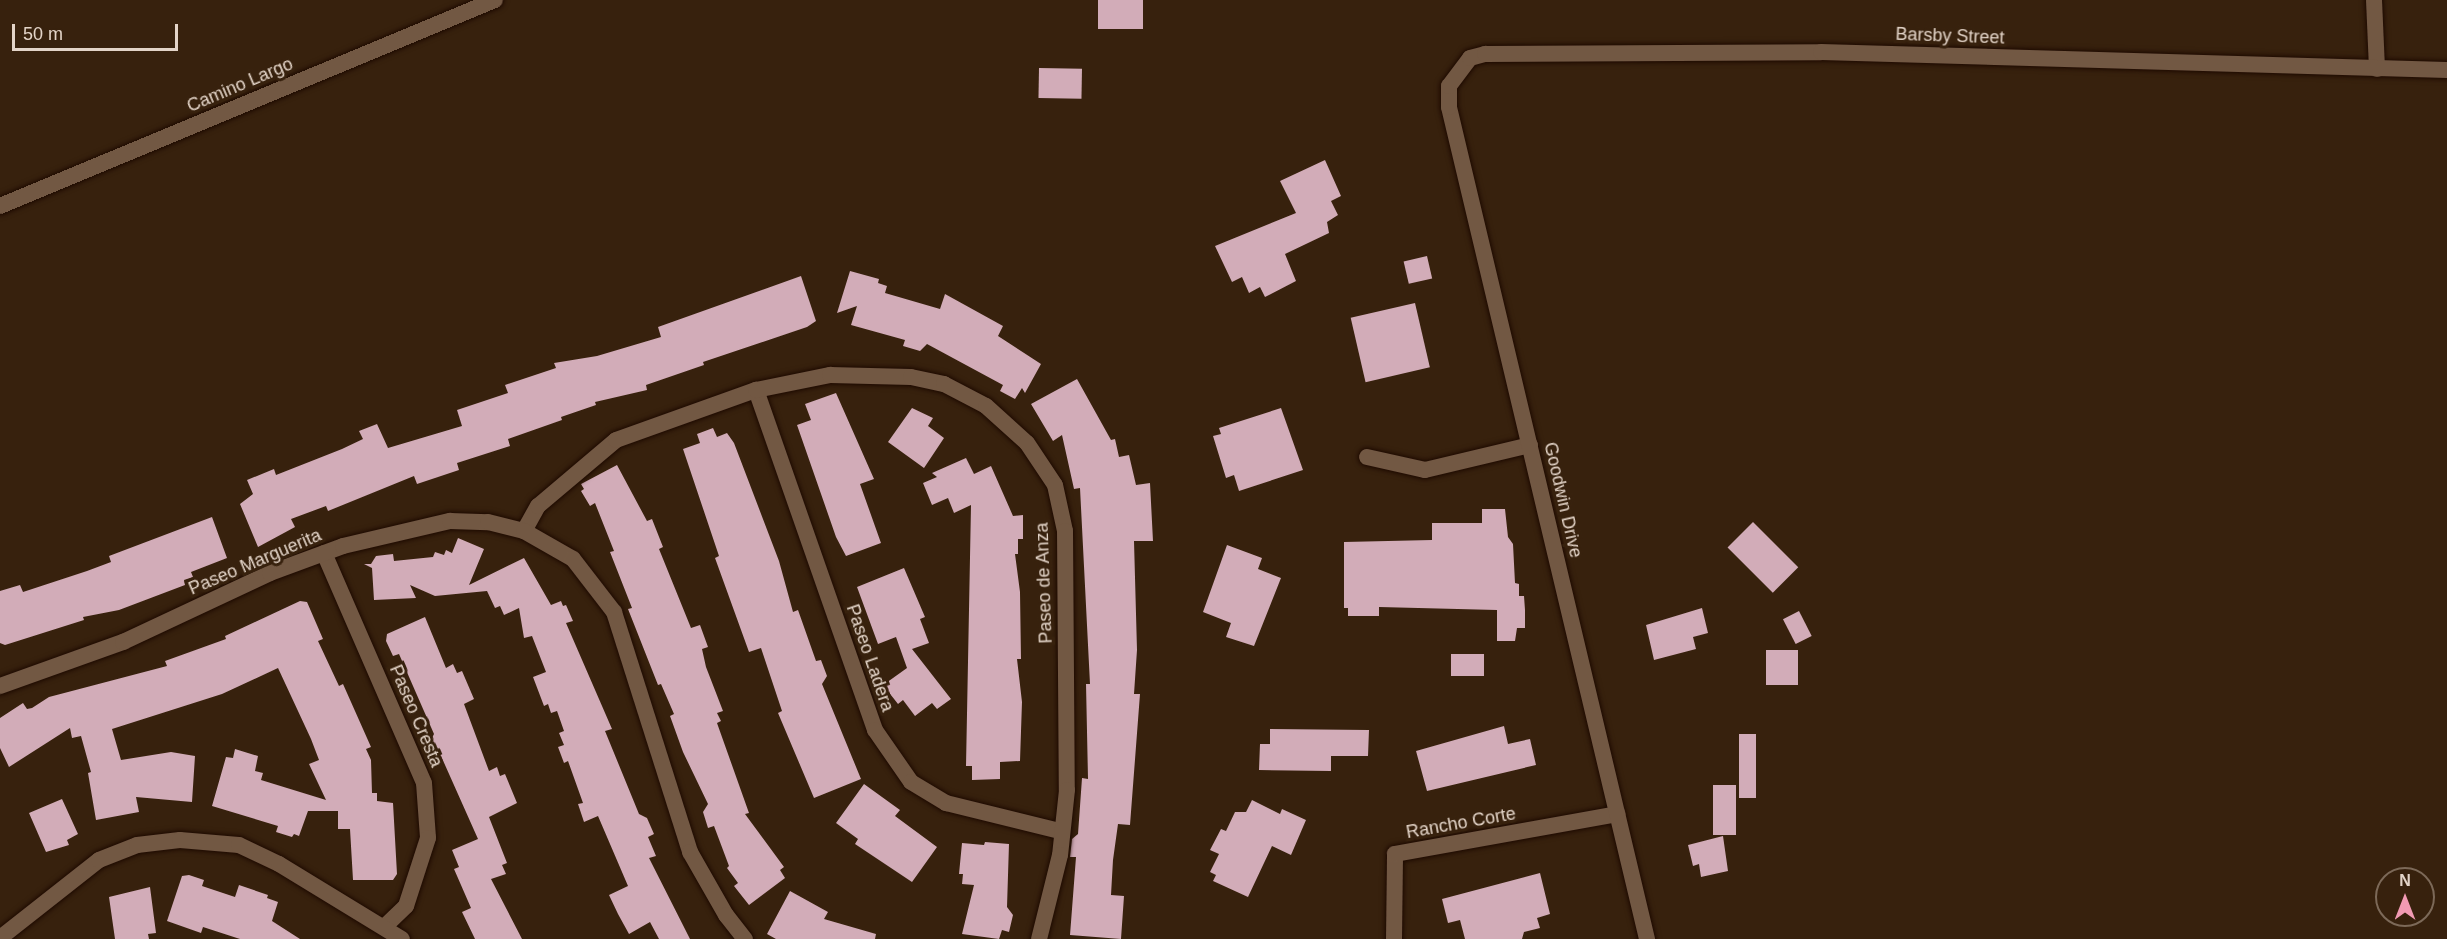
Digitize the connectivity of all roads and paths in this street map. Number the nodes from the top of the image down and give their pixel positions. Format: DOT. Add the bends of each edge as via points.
graph roads {
  1 [pos="495,0"];
  2 [pos="2374,0"];
  3 [pos="2377,69"];
  4 [pos="1459,70"];
  5 [pos="2447,70"];
  6 [pos="0,206"];
  7 [pos="756,390"];
  8 [pos="1530,445"];
  9 [pos="1367,457"];
  10 [pos="524,531"];
  11 [pos="324,553"];
  12 [pos="0,686"];
  13 [pos="1617,814"];
  14 [pos="1060,831"];
  15 [pos="384,927"];
  16 [pos="0,938"];
  17 [pos="402,939"];
  18 [pos="745,939"];
  19 [pos="1039,939"];
  20 [pos="1394,939"];
  21 [pos="1647,939"];
  1 -- 6 [label="street, Camino Largo"];
  2 -- 3 [label="street"];
  3 -- 4 [label="street, Barsby Street" via="1809,52 1485,54 1470,58"];
  3 -- 5 [label="street, Barsby Street"];
  4 -- 8 [label="street, Goodwin Drive" via="1449,86 1449,107"];
  7 -- 10 [label="street, Paseo de Anza" via="616,440 538,506"];
  7 -- 14 [label="street, Paseo Ladera" via="875,730 911,782 946,803"];
  7 -- 14 [label="street, Paseo de Anza" via="830,375 911,377 944,384 986,406 1027,443 1055,485 1065,531 1067,790"];
  8 -- 9 [label="street" via="1425,470"];
  8 -- 13 [label="street, Goodwin Drive"];
  10 -- 11 [label="street, Paseo Marguerita" via="488,522 450,520"];
  10 -- 18 [label="street, Paseo Marguerita" via="573,559 614,612 690,852 726,915"];
  11 -- 12 [label="street, Paseo Marguerita" via="270,573 123,642"];
  11 -- 15 [label="street, Paseo Cresta" via="424,783 428,838 406,906"];
  13 -- 20 [label="street, Rancho Corte" via="1395,854"];
  13 -- 21 [label="street, Goodwin Drive"];
  14 -- 19 [label="street, Paseo de Anza" via="1060,855"];
  15 -- 16 [label="street" via="279,864 239,845 180,840 137,845 99,860"];
  15 -- 17 [label="street"];
}
